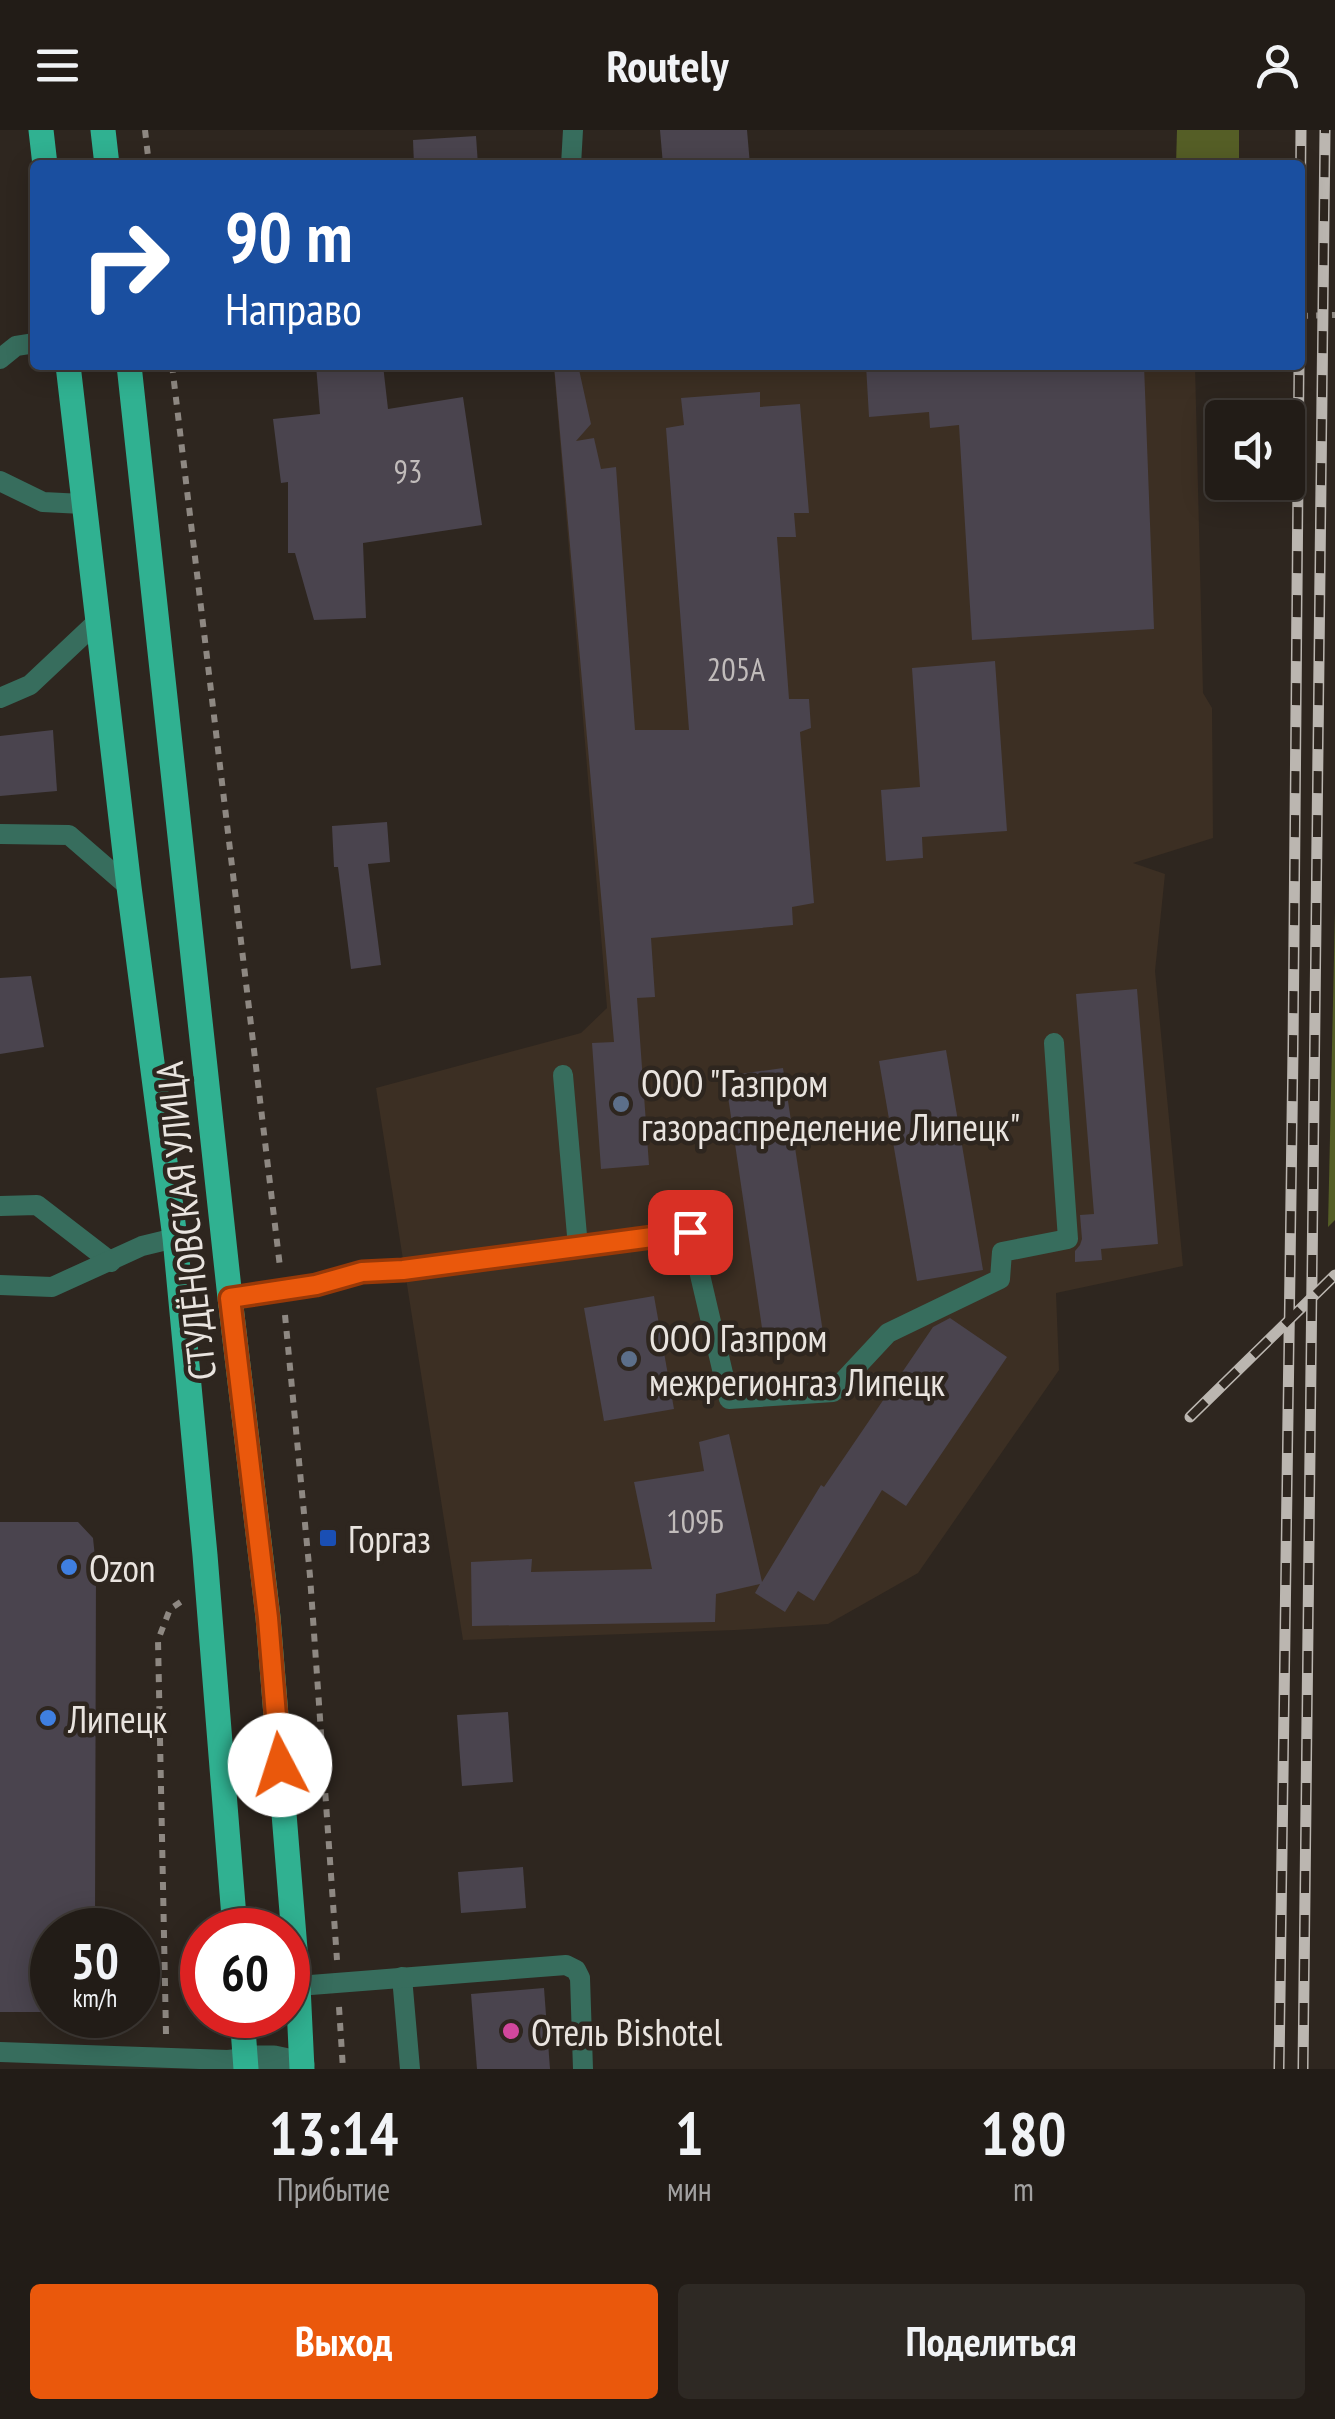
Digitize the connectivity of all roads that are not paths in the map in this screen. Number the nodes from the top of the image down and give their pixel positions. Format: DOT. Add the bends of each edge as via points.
graph roads {
  1 [pos="42,130"];
  2 [pos="103,130"];
  3 [pos="573,130"];
  4 [pos="45,160"];
  5 [pos="106,160"];
  6 [pos="570,160"];
  7 [pos="30,344"];
  8 [pos="0,359"];
  9 [pos="69,370"];
  10 [pos="129,370"];
  11 [pos="0,480"];
  12 [pos="82,504"];
  13 [pos="99,620"];
  14 [pos="0,698"];
  15 [pos="0,834"];
  16 [pos="129,887"];
  17 [pos="1054,1042"];
  18 [pos="563,1074"];
  19 [pos="0,1206"];
  20 [pos="175,1238"];
  21 [pos="578,1247"];
  22 [pos="110,1262"];
  23 [pos="0,1285"];
  24 [pos="230,1298"];
  25 [pos="233,1908"];
  26 [pos="292,1908"];
  27 [pos="402,1977"];
  28 [pos="310,1985"];
  29 [pos="242,2038"];
  30 [pos="301,2038"];
  31 [pos="0,2052"];
  32 [pos="241,2065"];
  33 [pos="302,2066"];
  34 [pos="410,2069"];
  35 [pos="583,2069"];
  1 -- 4 [label="main road"];
  2 -- 5 [label="main road"];
  3 -- 6 [label="lane"];
  7 -- 8 [label="lane"];
  9 -- 12 [label="main road, СТУДЁНОВСКАЯ УЛИЦА"];
  10 -- 24 [label="main road, СТУДЁНОВСКАЯ УЛИЦА"];
  11 -- 12 [label="lane" via="43,502"];
  12 -- 13 [label="main road, СТУДЁНОВСКАЯ УЛИЦА"];
  13 -- 14 [label="lane" via="30,686"];
  13 -- 16 [label="main road, СТУДЁНОВСКАЯ УЛИЦА"];
  15 -- 16 [label="lane" via="68,835"];
  16 -- 20 [label="main road, СТУДЁНОВСКАЯ УЛИЦА"];
  17 -- 21 [label="lane" via="1068,1239 1002,1252 1000,1279 888,1333 833,1392 729,1400 690,1232"];
  18 -- 21 [label="lane"];
  19 -- 22 [label="lane" via="37,1205"];
  20 -- 22 [label="lane"];
  20 -- 25 [label="main road, СТУДЁНОВСКАЯ УЛИЦА"];
  21 -- 24 [label="lane" via="362,1272"];
  22 -- 23 [label="lane" via="52,1287"];
  24 -- 26 [label="main road, СТУДЁНОВСКАЯ УЛИЦА" via="268,1618"];
  27 -- 28 [label="lane"];
  27 -- 34 [label="lane"];
  27 -- 35 [label="lane" via="566,1965 576,1970"];
  29 -- 32 [label="main road"];
  30 -- 33 [label="main road, СТУДЁНОВСКАЯ УЛИЦА"];
  31 -- 32 [label="lane"];
  32 -- 33 [label="street" via="274,2058"];
}
